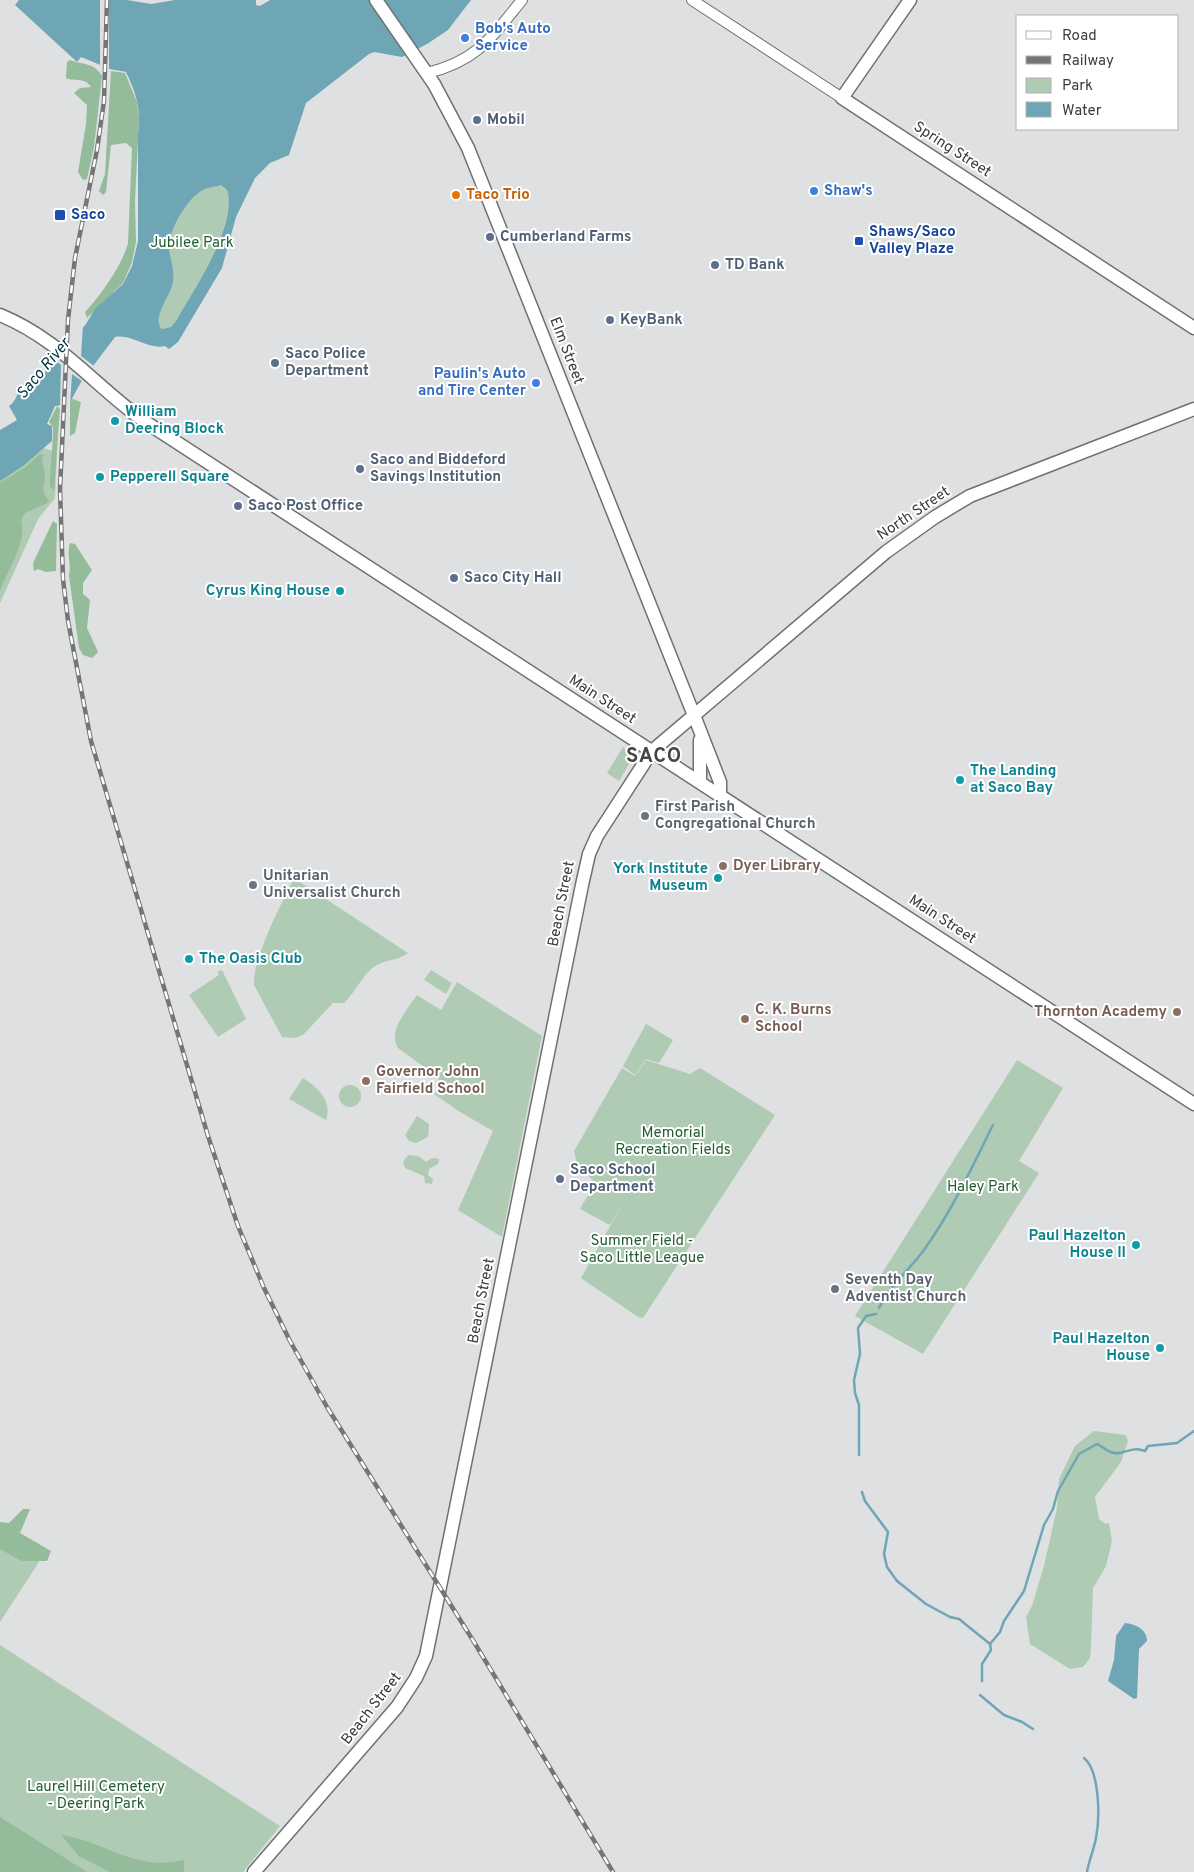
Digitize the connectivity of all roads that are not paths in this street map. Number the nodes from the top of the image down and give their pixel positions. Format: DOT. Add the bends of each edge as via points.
graph roads {
  1 [pos="376,0"];
  2 [pos="522,0"];
  3 [pos="692,0"];
  4 [pos="910,0"];
  5 [pos="427,74"];
  6 [pos="842,98"];
  7 [pos="0,316"];
  8 [pos="1194,328"];
  9 [pos="1194,409"];
  10 [pos="694,715"];
  11 [pos="699,728"];
  12 [pos="652,751"];
  13 [pos="700,782"];
  14 [pos="720,795"];
  15 [pos="1194,1104"];
  16 [pos="254,1872"];
  1 -- 5 [label="main road, Elm Street"];
  2 -- 5 [label="street" via="478,52"];
  3 -- 6 [label="street, Spring Street"];
  4 -- 6 [label="main road"];
  5 -- 10 [label="main road, Elm Street" via="472,157"];
  6 -- 8 [label="main road, Spring Street"];
  7 -- 12 [label="main road, Main Street" via="29,328 61,350 144,421"];
  9 -- 10 [label="main road, North Street" via="983,491 948,508 880,557"];
  10 -- 11 [label="main road, Elm Street"];
  10 -- 12 [label="main road, Beach Street"];
  11 -- 13 [label="main road, Elm Street"];
  11 -- 14 [label="main road, Elm Street" via="720,782"];
  12 -- 13 [label="main road, Main Street"];
  12 -- 16 [label="main road, Beach Street" via="606,820 589,854 424,1661 397,1707"];
  13 -- 14 [label="main road, Main Street"];
  14 -- 15 [label="main road, Main Street"];
}
